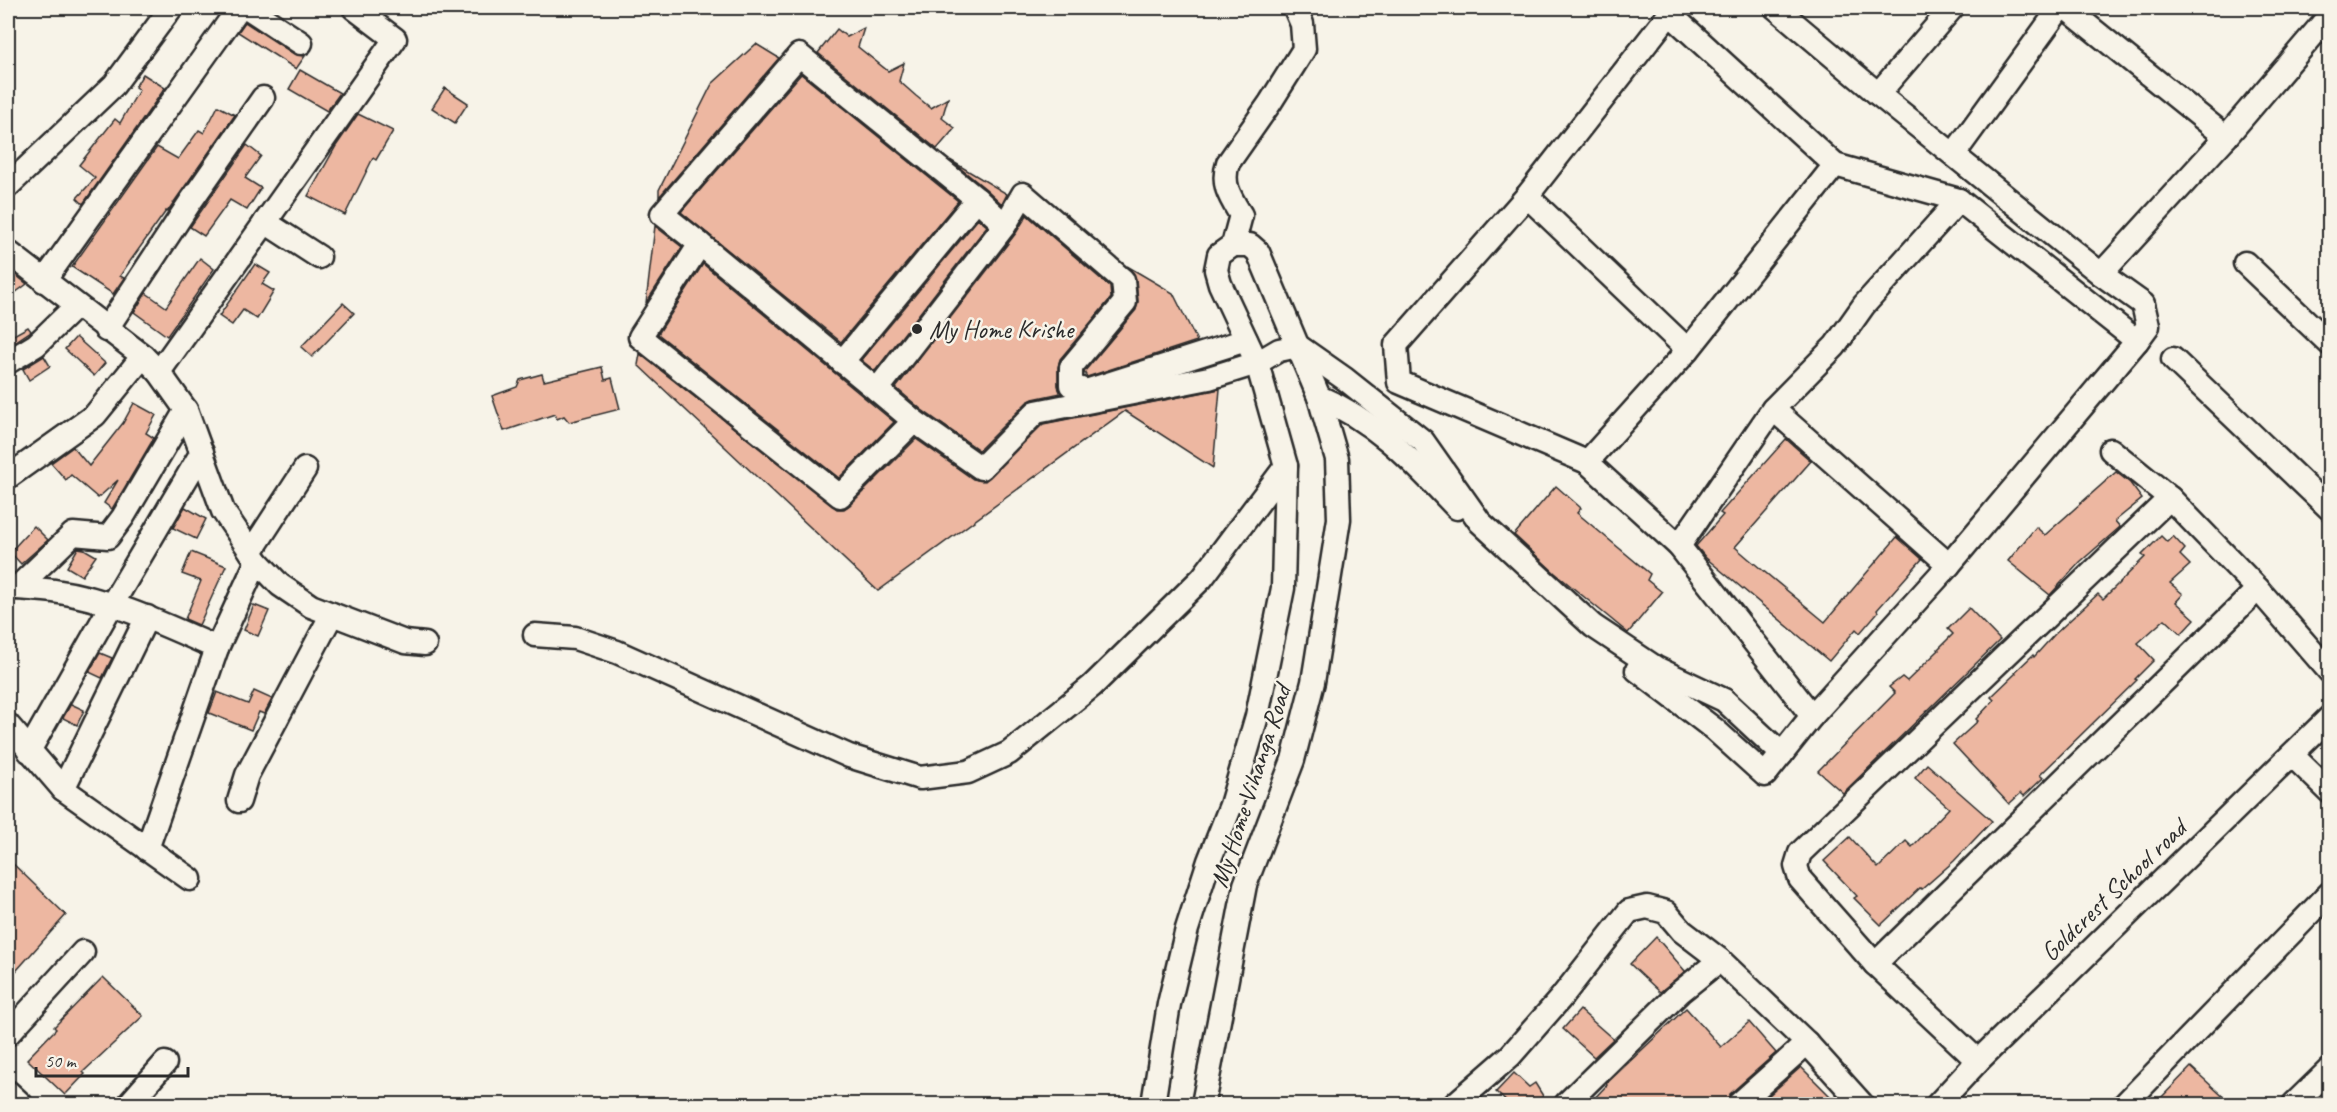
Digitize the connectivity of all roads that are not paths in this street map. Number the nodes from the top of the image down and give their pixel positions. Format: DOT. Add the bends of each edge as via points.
graph roads {
  1 [pos="171,8"];
  2 [pos="239,8"];
  3 [pos="248,8"];
  4 [pos="354,8"];
  5 [pos="1295,8"];
  6 [pos="1776,8"];
  7 [pos="1952,8"];
  8 [pos="2060,8"];
  9 [pos="2066,8"];
  10 [pos="1671,10"];
  11 [pos="2330,15"];
  12 [pos="301,44"];
  13 [pos="1878,94"];
  14 [pos="264,98"];
  15 [pos="2226,137"];
  16 [pos="1954,154"];
  17 [pos="1834,165"];
  18 [pos="8,186"];
  19 [pos="1527,196"];
  20 [pos="977,199"];
  21 [pos="1959,200"];
  22 [pos="265,222"];
  23 [pos="1005,225"];
  24 [pos="700,244"];
  25 [pos="1233,245"];
  26 [pos="8,252"];
  27 [pos="319,257"];
  28 [pos="2245,263"];
  29 [pos="2101,274"];
  30 [pos="44,281"];
  31 [pos="76,306"];
  32 [pos="106,330"];
  33 [pos="1246,340"];
  34 [pos="2137,341"];
  35 [pos="2330,344"];
  36 [pos="1298,346"];
  37 [pos="1688,350"];
  38 [pos="2174,359"];
  39 [pos="8,362"];
  40 [pos="842,362"];
  41 [pos="1257,363"];
  42 [pos="151,364"];
  43 [pos="1071,367"];
  44 [pos="877,390"];
  45 [pos="1319,397"];
  46 [pos="1773,409"];
  47 [pos="186,410"];
  48 [pos="1036,412"];
  49 [pos="914,421"];
  50 [pos="2111,450"];
  51 [pos="202,452"];
  52 [pos="1587,462"];
  53 [pos="1286,466"];
  54 [pos="305,469"];
  55 [pos="8,477"];
  56 [pos="2170,498"];
  57 [pos="2330,509"];
  58 [pos="1679,546"];
  59 [pos="254,556"];
  60 [pos="1949,565"];
  61 [pos="12,588"];
  62 [pos="2258,589"];
  63 [pos="111,606"];
  64 [pos="332,614"];
  65 [pos="147,617"];
  66 [pos="535,635"];
  67 [pos="425,644"];
  68 [pos="217,648"];
  69 [pos="2330,672"];
  70 [pos="1812,716"];
  71 [pos="2330,717"];
  72 [pos="8,724"];
  73 [pos="29,751"];
  74 [pos="1782,754"];
  75 [pos="2292,755"];
  76 [pos="63,789"];
  77 [pos="2330,792"];
  78 [pos="239,801"];
  79 [pos="147,849"];
  80 [pos="190,879"];
  81 [pos="2330,893"];
  82 [pos="83,952"];
  83 [pos="1720,960"];
  84 [pos="1875,964"];
  85 [pos="8,1034"];
  86 [pos="1807,1043"];
  87 [pos="1978,1061"];
  88 [pos="165,1063"];
  89 [pos="2330,1069"];
  90 [pos="8,1092"];
  91 [pos="21,1104"];
  92 [pos="129,1104"];
  93 [pos="1153,1104"];
  94 [pos="1203,1104"];
  95 [pos="1455,1104"];
  96 [pos="1566,1104"];
  97 [pos="1739,1104"];
  98 [pos="1863,1104"];
  99 [pos="1938,1104"];
  100 [pos="2125,1104"];
  101 [pos="2294,1104"];
  1 -- 18 [label="street" via="114,85"];
  2 -- 30 [label="street"];
  3 -- 12 [label="street"];
  4 -- 22 [label="street" via="395,39"];
  5 -- 25 [label="street" via="1302,24 1304,49 1224,174 1226,189 1241,215"];
  6 -- 13 [label="street"];
  7 -- 13 [label="street"];
  8 -- 16 [label="street"];
  9 -- 15 [label="street"];
  10 -- 17 [label="street"];
  10 -- 19 [label="street"];
  11 -- 15 [label="street"];
  13 -- 16 [label="street"];
  14 -- 32 [label="street"];
  15 -- 29 [label="street"];
  16 -- 29 [label="street"];
  17 -- 21 [label="street"];
  17 -- 37 [label="street"];
  19 -- 37 [label="street"];
  19 -- 52 [label="street" via="1396,345 1398,382"];
  20 -- 23 [label="street"];
  20 -- 24 [label="street" via="799,55 662,214"];
  20 -- 40 [label="street"];
  21 -- 34 [label="street"];
  21 -- 46 [label="street" via="1864,305 1835,346"];
  22 -- 27 [label="street"];
  22 -- 42 [label="street"];
  23 -- 43 [label="street" via="1023,194 1123,280 1125,302"];
  23 -- 44 [label="street"];
  24 -- 40 [label="street"];
  24 -- 49 [label="street" via="640,338 840,496"];
  25 -- 33 [label="street" via="1219,255 1216,270"];
  25 -- 36 [label="street, My Home Vihanga Road" via="1250,245 1258,252"];
  26 -- 30 [label="street"];
  28 -- 35 [label="street"];
  29 -- 34 [label="street" via="2144,304 2148,326"];
  30 -- 31 [label="street"];
  31 -- 32 [label="street"];
  31 -- 39 [label="street" via="36,345"];
  32 -- 42 [label="street"];
  33 -- 41 [label="street"];
  33 -- 43 [label="street" via="1086,392 1071,385"];
  34 -- 60 [label="street"];
  36 -- 41 [label="street" via="1279,350"];
  36 -- 45 [label="street, My Home Vihanga Road"];
  36 -- 74 [label="street" via="1423,441 1480,522 1593,626 1656,668 1724,700"];
  37 -- 52 [label="street"];
  38 -- 57 [label="street"];
  40 -- 44 [label="street"];
  41 -- 48 [label="street" via="1209,378"];
  41 -- 53 [label="street"];
  42 -- 47 [label="street"];
  42 -- 55 [label="street" via="95,415"];
  43 -- 48 [label="street"];
  44 -- 49 [label="street"];
  45 -- 74 [label="street" via="1342,407 1398,447 1544,600 1714,729 1765,775"];
  45 -- 94 [label="street, My Home Vihanga Road" via="1337,459 1340,519 1315,670 1293,760 1245,885"];
  46 -- 58 [label="street"];
  46 -- 60 [label="street"];
  47 -- 51 [label="street"];
  47 -- 61 [label="street" via="108,537 73,534"];
  48 -- 49 [label="street" via="981,468"];
  50 -- 56 [label="street"];
  51 -- 59 [label="street" via="223,511"];
  51 -- 63 [label="street"];
  52 -- 58 [label="street"];
  53 -- 66 [label="street" via="1202,578 1092,686 1009,753 968,772 920,778 849,756 616,652 575,638"];
  53 -- 93 [label="street" via="1283,588 1262,693 1231,805 1187,929 1169,1004"];
  54 -- 59 [label="street"];
  56 -- 62 [label="street"];
  56 -- 84 [label="street" via="1800,853 1796,866 1800,879"];
  58 -- 70 [label="street"];
  59 -- 64 [label="street" via="280,585 311,606"];
  59 -- 68 [label="street"];
  60 -- 70 [label="street"];
  61 -- 63 [label="street" via="55,591"];
  62 -- 69 [label="street"];
  62 -- 84 [label="street"];
  63 -- 65 [label="street"];
  63 -- 73 [label="street"];
  64 -- 67 [label="street" via="405,642"];
  64 -- 78 [label="street" via="247,775"];
  65 -- 68 [label="street"];
  65 -- 76 [label="street"];
  68 -- 79 [label="street"];
  70 -- 74 [label="street"];
  71 -- 75 [label="street, Goldcrest School road"];
  72 -- 73 [label="street"];
  73 -- 76 [label="street"];
  75 -- 77 [label="street"];
  75 -- 87 [label="street, Goldcrest School road"];
  76 -- 79 [label="street"];
  79 -- 80 [label="street"];
  81 -- 100 [label="street"];
  82 -- 85 [label="street"];
  83 -- 86 [label="street"];
  83 -- 95 [label="street" via="1682,931 1666,912 1647,907 1629,911 1510,1056"];
  83 -- 96 [label="street" via="1680,992"];
  84 -- 87 [label="street"];
  86 -- 97 [label="street"];
  86 -- 98 [label="street"];
  87 -- 99 [label="street, Goldcrest School road"];
  88 -- 92 [label="street"];
  89 -- 101 [label="street"];
  90 -- 91 [label="street"];
}
